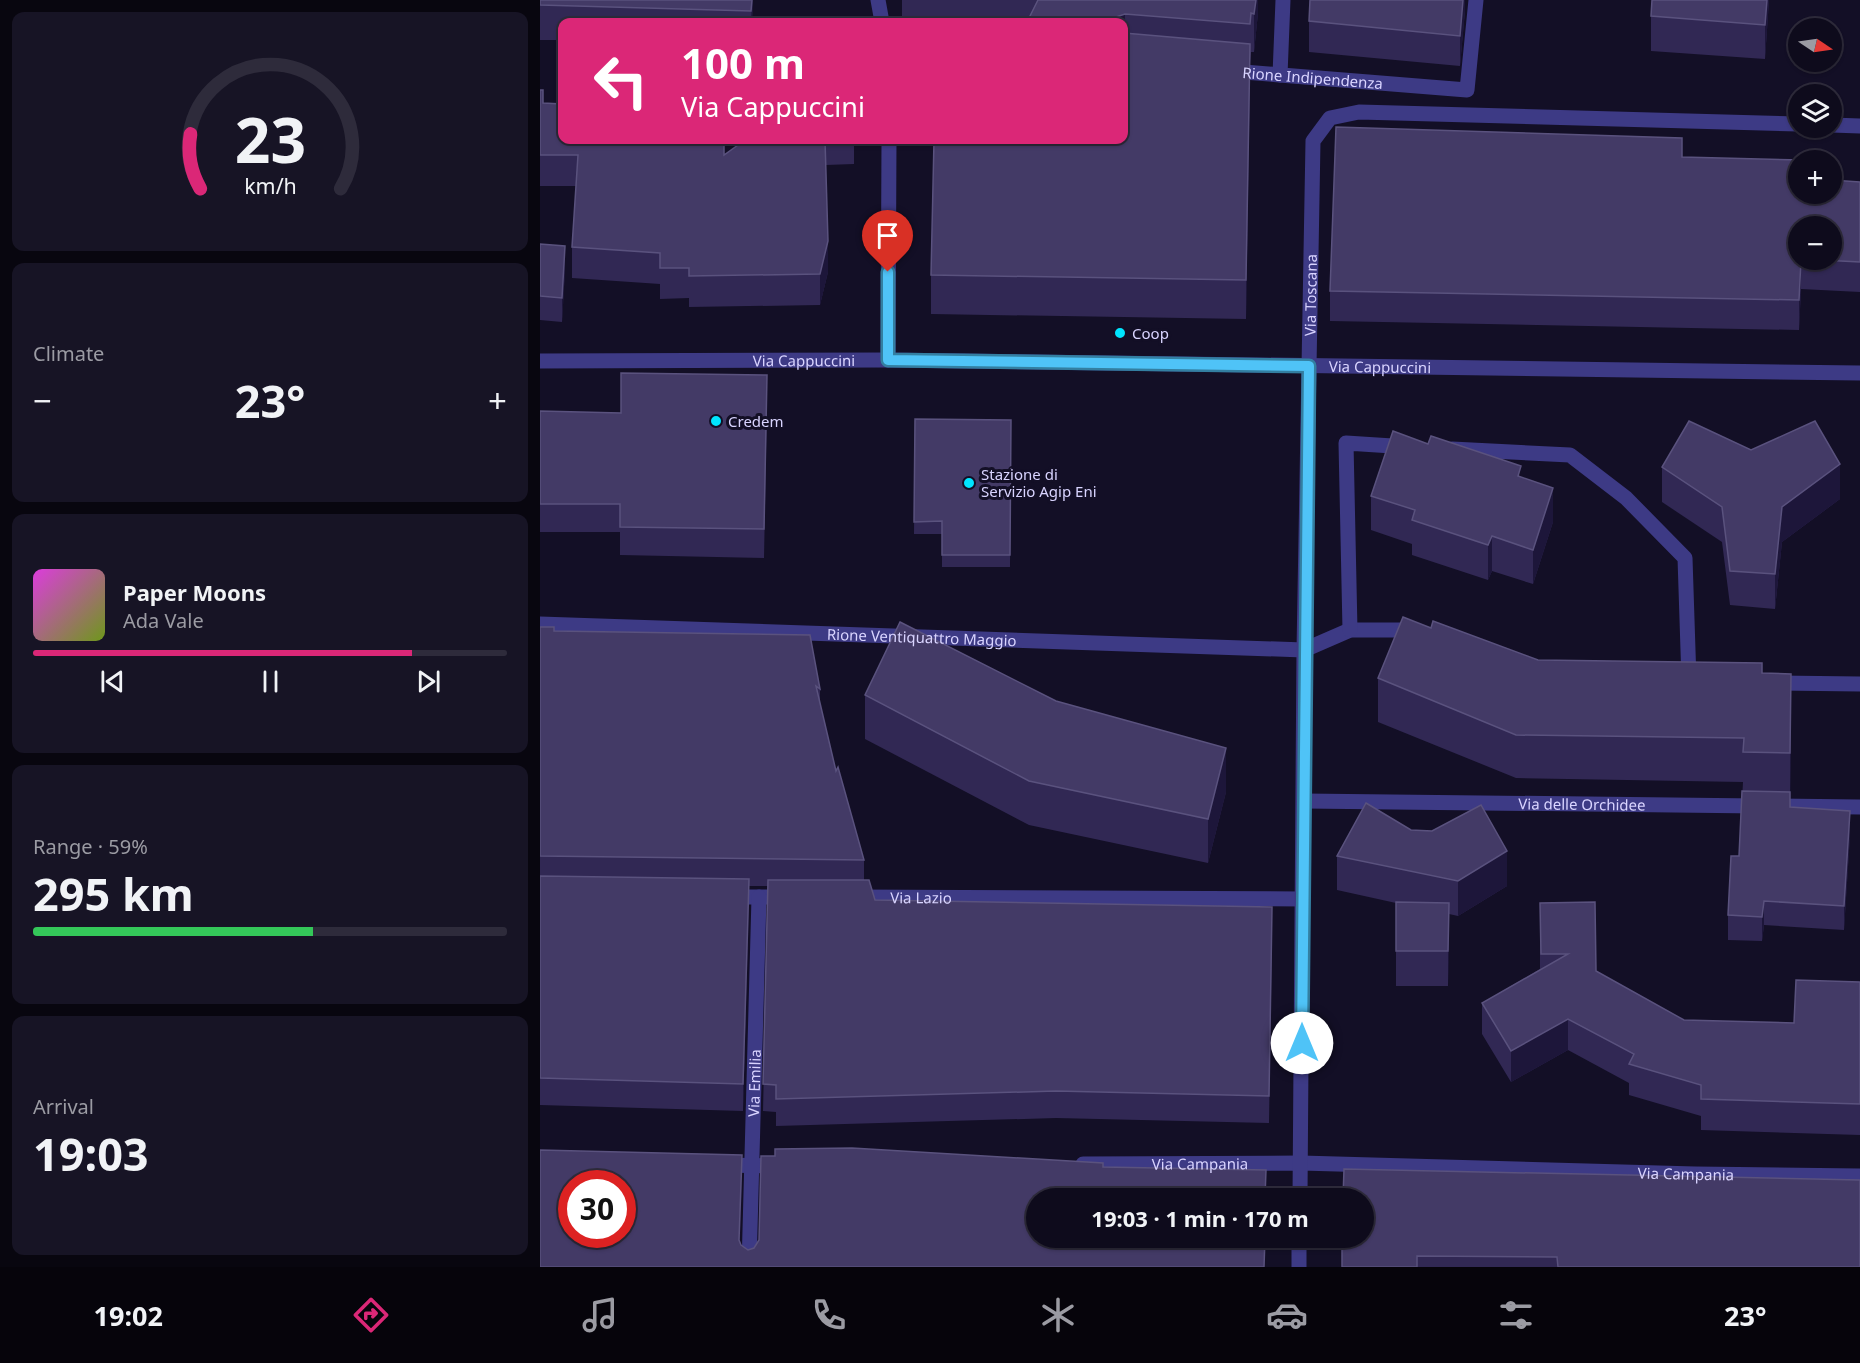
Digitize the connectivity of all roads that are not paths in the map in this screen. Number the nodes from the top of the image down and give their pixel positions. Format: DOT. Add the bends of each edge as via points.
graph roads {
  1 [pos="878,0"];
  2 [pos="886,0"];
  3 [pos="1283,0"];
  4 [pos="1456,1"];
  5 [pos="1475,1"];
  6 [pos="882,18"];
  7 [pos="884,18"];
  8 [pos="1213,69"];
  9 [pos="1280,75"];
  10 [pos="1788,124"];
  11 [pos="1842,125"];
  12 [pos="1860,126"];
  13 [pos="889,144"];
  14 [pos="888,360"];
  15 [pos="540,361"];
  16 [pos="1309,366"];
  17 [pos="1860,373"];
  18 [pos="540,624"];
  19 [pos="1350,630"];
  20 [pos="1436,638"];
  21 [pos="1304,650"];
  22 [pos="1689,682"];
  23 [pos="1758,683"];
  24 [pos="1860,684"];
  25 [pos="1304,801"];
  26 [pos="1860,807"];
  27 [pos="713,896"];
  28 [pos="759,897"];
  29 [pos="806,897"];
  30 [pos="842,897"];
  31 [pos="1303,899"];
  32 [pos="1301,1163"];
  33 [pos="706,1164"];
  34 [pos="1063,1164"];
  35 [pos="754,1166"];
  36 [pos="801,1166"];
  37 [pos="1860,1176"];
  38 [pos="1300,1188"];
  39 [pos="1299,1248"];
  40 [pos="749,1267"];
  41 [pos="1299,1267"];
  1 -- 6 [label="street"];
  2 -- 7 [label="street"];
  3 -- 9 [label="street"];
  4 -- 5 [label="street"];
  5 -- 9 [label="street, Rione Indipendenza" via="1467,90"];
  8 -- 9 [label="street, Rione Indipendenza"];
  10 -- 16 [label="street, Via Toscana" via="1359,112 1330,118 1313,141"];
  11 -- 12 [label="street"];
  13 -- 14 [label="street"];
  14 -- 15 [label="street, Via Cappuccini"];
  14 -- 16 [label="street, Via Cappuccini"];
  16 -- 17 [label="street, Via Cappuccini"];
  16 -- 21 [label="street, Via Toscana"];
  18 -- 21 [label="street, Rione Ventiquattro Maggio"];
  19 -- 20 [label="street" via="1402,630"];
  19 -- 21 [label="street"];
  19 -- 22 [label="street" via="1346,444 1570,455 1626,498 1685,558"];
  21 -- 25 [label="street, Via Toscana"];
  23 -- 24 [label="street"];
  25 -- 26 [label="street, Via delle Orchidee"];
  25 -- 31 [label="street, Via Toscana"];
  27 -- 28 [label="street"];
  28 -- 29 [label="street"];
  28 -- 35 [label="street, Via Emilia"];
  30 -- 31 [label="street, Via Lazio"];
  31 -- 32 [label="street, Via Toscana"];
  32 -- 34 [label="street, Via Campania"];
  32 -- 37 [label="street, Via Campania"];
  32 -- 38 [label="street, Via Toscana"];
  33 -- 35 [label="street"];
  35 -- 36 [label="street"];
  35 -- 40 [label="street, Via Emilia"];
  39 -- 41 [label="street"];
}
